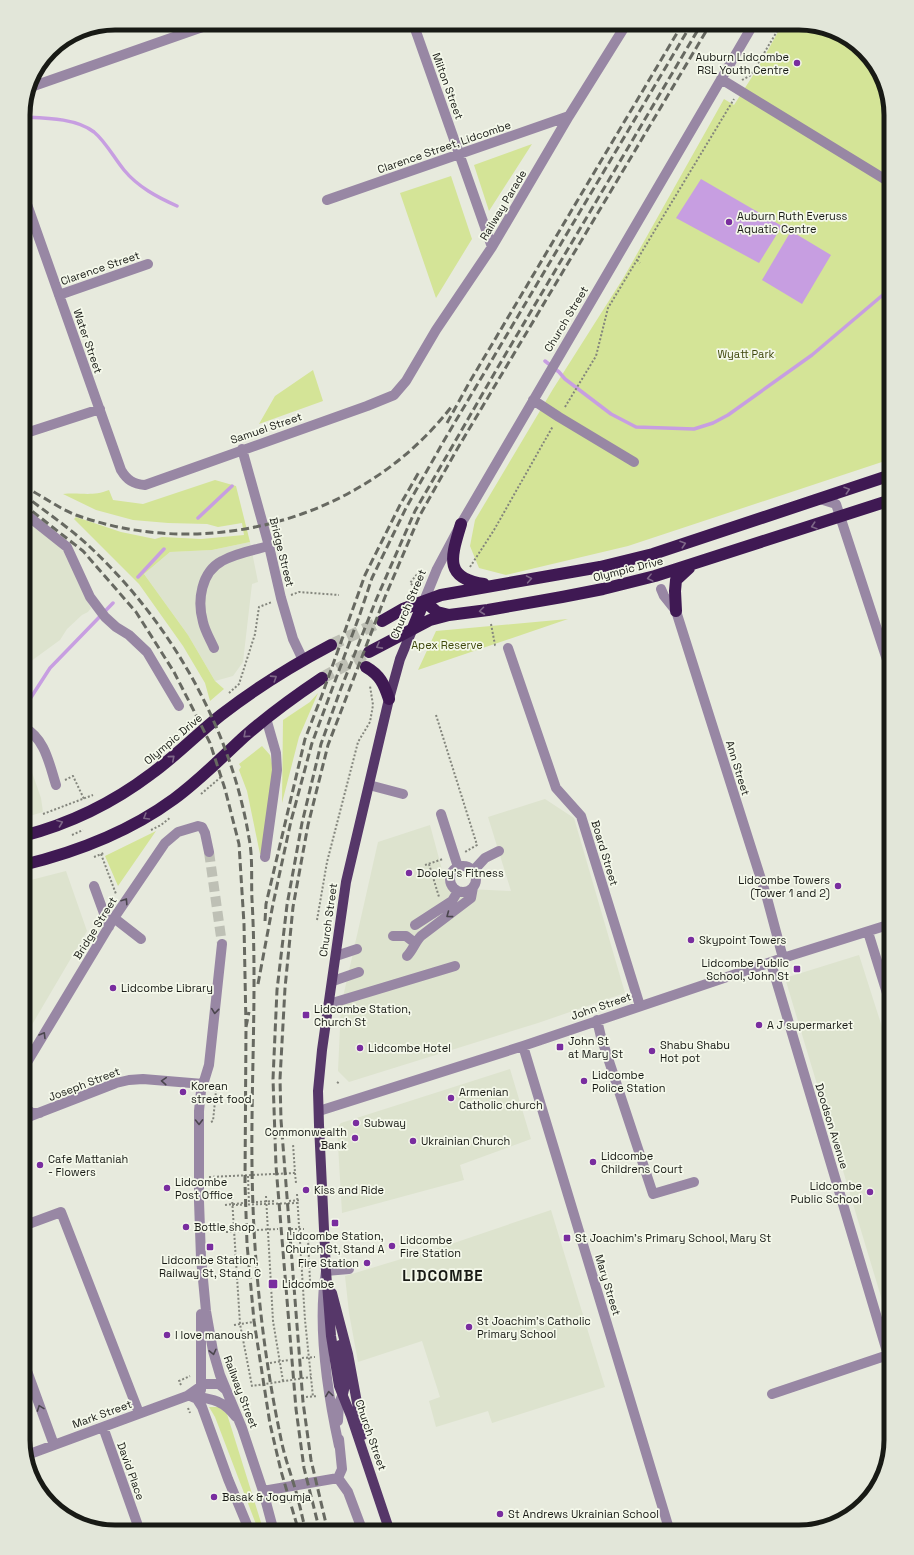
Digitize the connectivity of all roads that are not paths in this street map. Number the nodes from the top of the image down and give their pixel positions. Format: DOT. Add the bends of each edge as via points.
graph roads {
  1 [pos="194,30"];
  2 [pos="415,30"];
  3 [pos="623,30"];
  4 [pos="750,30"];
  5 [pos="721,80"];
  6 [pos="36,85"];
  7 [pos="569,116"];
  8 [pos="460,155"];
  9 [pos="884,179"];
  10 [pos="327,200"];
  11 [pos="30,212"];
  12 [pos="492,247"];
  13 [pos="148,264"];
  14 [pos="59,295"];
  15 [pos="394,394"];
  16 [pos="533,400"];
  17 [pos="100,409"];
  18 [pos="30,432"];
  19 [pos="242,449"];
  20 [pos="634,462"];
  21 [pos="884,477"];
  22 [pos="145,484"];
  23 [pos="820,498"];
  24 [pos="884,502"];
  25 [pos="841,517"];
  26 [pos="30,518"];
  27 [pos="461,524"];
  28 [pos="269,546"];
  29 [pos="691,566"];
  30 [pos="491,586"];
  31 [pos="661,589"];
  32 [pos="424,600"];
  33 [pos="676,611"];
  34 [pos="449,615"];
  35 [pos="382,620"];
  36 [pos="413,628"];
  37 [pos="332,645"];
  38 [pos="214,648"];
  39 [pos="508,648"];
  40 [pos="884,650"];
  41 [pos="369,652"];
  42 [pos="303,660"];
  43 [pos="370,670"];
  44 [pos="322,678"];
  45 [pos="389,699"];
  46 [pos="179,706"];
  47 [pos="266,718"];
  48 [pos="30,730"];
  49 [pos="56,785"];
  50 [pos="369,785"];
  51 [pos="402,794"];
  52 [pos="441,814"];
  53 [pos="30,834"];
  54 [pos="499,851"];
  55 [pos="209,852"];
  56 [pos="265,857"];
  57 [pos="30,863"];
  58 [pos="458,867"];
  59 [pos="473,871"];
  60 [pos="94,886"];
  61 [pos="473,887"];
  62 [pos="458,891"];
  63 [pos="111,923"];
  64 [pos="415,925"];
  65 [pos="884,926"];
  66 [pos="868,932"];
  67 [pos="392,936"];
  68 [pos="141,938"];
  69 [pos="415,943"];
  70 [pos="222,944"];
  71 [pos="357,949"];
  72 [pos="336,956"];
  73 [pos="407,956"];
  74 [pos="783,958"];
  75 [pos="771,963"];
  76 [pos="455,966"];
  77 [pos="359,972"];
  78 [pos="333,981"];
  79 [pos="884,983"];
  80 [pos="329,1004"];
  81 [pos="640,1006"];
  82 [pos="597,1020"];
  83 [pos="523,1046"];
  84 [pos="30,1057"];
  85 [pos="203,1084"];
  86 [pos="30,1111"];
  87 [pos="318,1111"];
  88 [pos="40,1113"];
  89 [pos="30,1117"];
  90 [pos="694,1182"];
  91 [pos="30,1223"];
  92 [pos="201,1258"];
  93 [pos="349,1269"];
  94 [pos="326,1271"];
  95 [pos="332,1292"];
  96 [pos="884,1340"];
  97 [pos="884,1362"];
  98 [pos="30,1379"];
  99 [pos="201,1386"];
  100 [pos="228,1392"];
  101 [pos="342,1394"];
  102 [pos="772,1394"];
  103 [pos="194,1399"];
  104 [pos="139,1413"];
  105 [pos="103,1427"];
  106 [pos="242,1428"];
  107 [pos="54,1445"];
  108 [pos="339,1446"];
  109 [pos="31,1453"];
  110 [pos="338,1478"];
  111 [pos="376,1489"];
  112 [pos="263,1491"];
  113 [pos="138,1523"];
  114 [pos="247,1525"];
  115 [pos="272,1525"];
  116 [pos="360,1525"];
  117 [pos="388,1525"];
  118 [pos="668,1525"];
  1 -- 6 [label="street"];
  2 -- 8 [label="street, Milton Street"];
  3 -- 7 [label="street, Railway Parade"];
  4 -- 5 [label="street, Church Street"];
  5 -- 9 [label="street"];
  5 -- 16 [label="street, Church Street"];
  7 -- 8 [label="street, Clarence Street, Lidcombe"];
  7 -- 12 [label="street, Railway Parade"];
  8 -- 10 [label="street, Clarence Street, Lidcombe"];
  8 -- 12 [label="street, Milton Street"];
  11 -- 14 [label="street, Water Street"];
  12 -- 15 [label="street, Railway Parade" via="436,330 406,381"];
  13 -- 14 [label="street, Clarence Street"];
  14 -- 17 [label="street, Water Street"];
  15 -- 19 [label="street, Samuel Street" via="367,406"];
  16 -- 20 [label="street"];
  16 -- 27 [label="street, Church Street"];
  17 -- 18 [label="street"];
  17 -- 22 [label="street, Water Street" via="125,477 131,482"];
  19 -- 22 [label="street, Samuel Street"];
  19 -- 28 [label="street, Bridge Street"];
  23 -- 21 [label="highway, Olympic Drive, one-way"];
  23 -- 25 [label="street" via="836,504"];
  30 -- 23 [label="highway, Olympic Drive, one-way" via="600,567 653,554"];
  24 -- 25 [label="highway, Olympic Drive"];
  25 -- 29 [label="highway, Olympic Drive, one-way"];
  25 -- 40 [label="street"];
  26 -- 46 [label="street" via="67,547 84,587 97,606 116,628 129,635 147,652"];
  27 -- 30 [label="highway" via="453,554 453,563 458,574 464,580"];
  27 -- 32 [label="street, Church Street"];
  28 -- 38 [label="street" via="222,561 214,566 203,583 203,622"];
  28 -- 42 [label="street, Bridge Street" via="293,639"];
  29 -- 33 [label="highway" via="676,580"];
  29 -- 34 [label="highway, Olympic Drive, one-way" via="603,589"];
  30 -- 32 [label="highway, Olympic Drive"];
  31 -- 33 [label="street, Ann Street"];
  32 -- 34 [label="highway" via="437,612"];
  32 -- 35 [label="highway, Olympic Drive"];
  32 -- 36 [label="highway, Church Street"];
  33 -- 74 [label="street, Ann Street" via="767,898"];
  34 -- 36 [label="highway, Olympic Drive"];
  36 -- 41 [label="highway, Olympic Drive, one-way"];
  36 -- 45 [label="main road, Church Street" via="400,659"];
  37 -- 42 [label="highway, Olympic Drive"];
  39 -- 81 [label="street, Board Street" via="556,788 581,816"];
  53 -- 42 [label="highway, Olympic Drive, one-way" via="85,813 134,786 238,703"];
  43 -- 45 [label="highway" via="383,682"];
  44 -- 47 [label="highway"];
  45 -- 50 [label="main road, Church Street"];
  47 -- 56 [label="street" via="276,753 277,770"];
  47 -- 57 [label="highway, one-way" via="188,788 143,819 89,845"];
  48 -- 49 [label="street" via="45,751"];
  50 -- 51 [label="street"];
  50 -- 72 [label="main road, Church Street" via="346,882"];
  52 -- 58 [label="street"];
  54 -- 59 [label="street" via="485,858"];
  63 -- 55 [label="street, Bridge Street, one-way" via="159,850 172,836 193,826 202,827"];
  58 -- 59 [label="street" via="466,866"];
  58 -- 62 [label="street" via="450,877 452,885"];
  59 -- 61 [label="street" via="476,879"];
  60 -- 63 [label="street"];
  61 -- 62 [label="street" via="466,891"];
  61 -- 69 [label="street, one-way" via="471,898"];
  62 -- 64 [label="street" via="452,902"];
  63 -- 68 [label="street"];
  84 -- 63 [label="street, Bridge Street, one-way"];
  65 -- 66 [label="street, John Street"];
  66 -- 74 [label="street, John Street"];
  66 -- 79 [label="street"];
  67 -- 69 [label="street" via="406,936"];
  69 -- 73 [label="street"];
  70 -- 85 [label="street, Railway Street, one-way" via="209,1065"];
  71 -- 72 [label="street"];
  72 -- 78 [label="main road, Church Street"];
  74 -- 75 [label="street, John Street"];
  75 -- 81 [label="street, John Street"];
  75 -- 96 [label="street, Doodson Avenue"];
  76 -- 80 [label="street"];
  77 -- 78 [label="street"];
  78 -- 80 [label="main road, Church Street"];
  80 -- 87 [label="main road, Church Street" via="319,1074"];
  81 -- 82 [label="street, John Street"];
  82 -- 83 [label="street, John Street"];
  82 -- 90 [label="street" via="653,1194"];
  83 -- 87 [label="street, John Street"];
  83 -- 118 [label="street, Mary Street"];
  85 -- 88 [label="street, Joseph Street, one-way" via="129,1080"];
  85 -- 92 [label="street, Railway Street, one-way" via="199,1111"];
  86 -- 88 [label="street"];
  87 -- 94 [label="main road, Church Street"];
  88 -- 89 [label="street, Joseph Street"];
  91 -- 104 [label="street" via="61,1212"];
  92 -- 99 [label="street, Railway Street"];
  92 -- 100 [label="street, Railway Street, one-way" via="213,1351"];
  93 -- 94 [label="street"];
  94 -- 95 [label="main road"];
  94 -- 101 [label="main road" via="331,1336"];
  108 -- 94 [label="street, one-way" via="327,1378 323,1308"];
  95 -- 101 [label="main road" via="346,1382"];
  95 -- 111 [label="main road" via="344,1335 361,1428"];
  97 -- 102 [label="street"];
  107 -- 98 [label="street, one-way"];
  99 -- 100 [label="street" via="216,1383"];
  99 -- 103 [label="street, Mark Street"];
  100 -- 106 [label="street, Railway Street"];
  101 -- 108 [label="street, Church Street" via="338,1408"];
  101 -- 111 [label="main road, Church Street"];
  103 -- 104 [label="street, Mark Street"];
  103 -- 106 [label="street" via="216,1400 222,1403 232,1412"];
  103 -- 114 [label="street"];
  104 -- 105 [label="street, Mark Street"];
  105 -- 107 [label="street, Mark Street"];
  105 -- 113 [label="street, David Place"];
  106 -- 112 [label="street, Railway Street"];
  107 -- 109 [label="street, Mark Street"];
  108 -- 110 [label="street, Church Street" via="342,1470"];
  110 -- 112 [label="street"];
  110 -- 116 [label="street" via="348,1492"];
  111 -- 117 [label="main road, Church Street"];
  112 -- 115 [label="street, Railway Street"];
}
